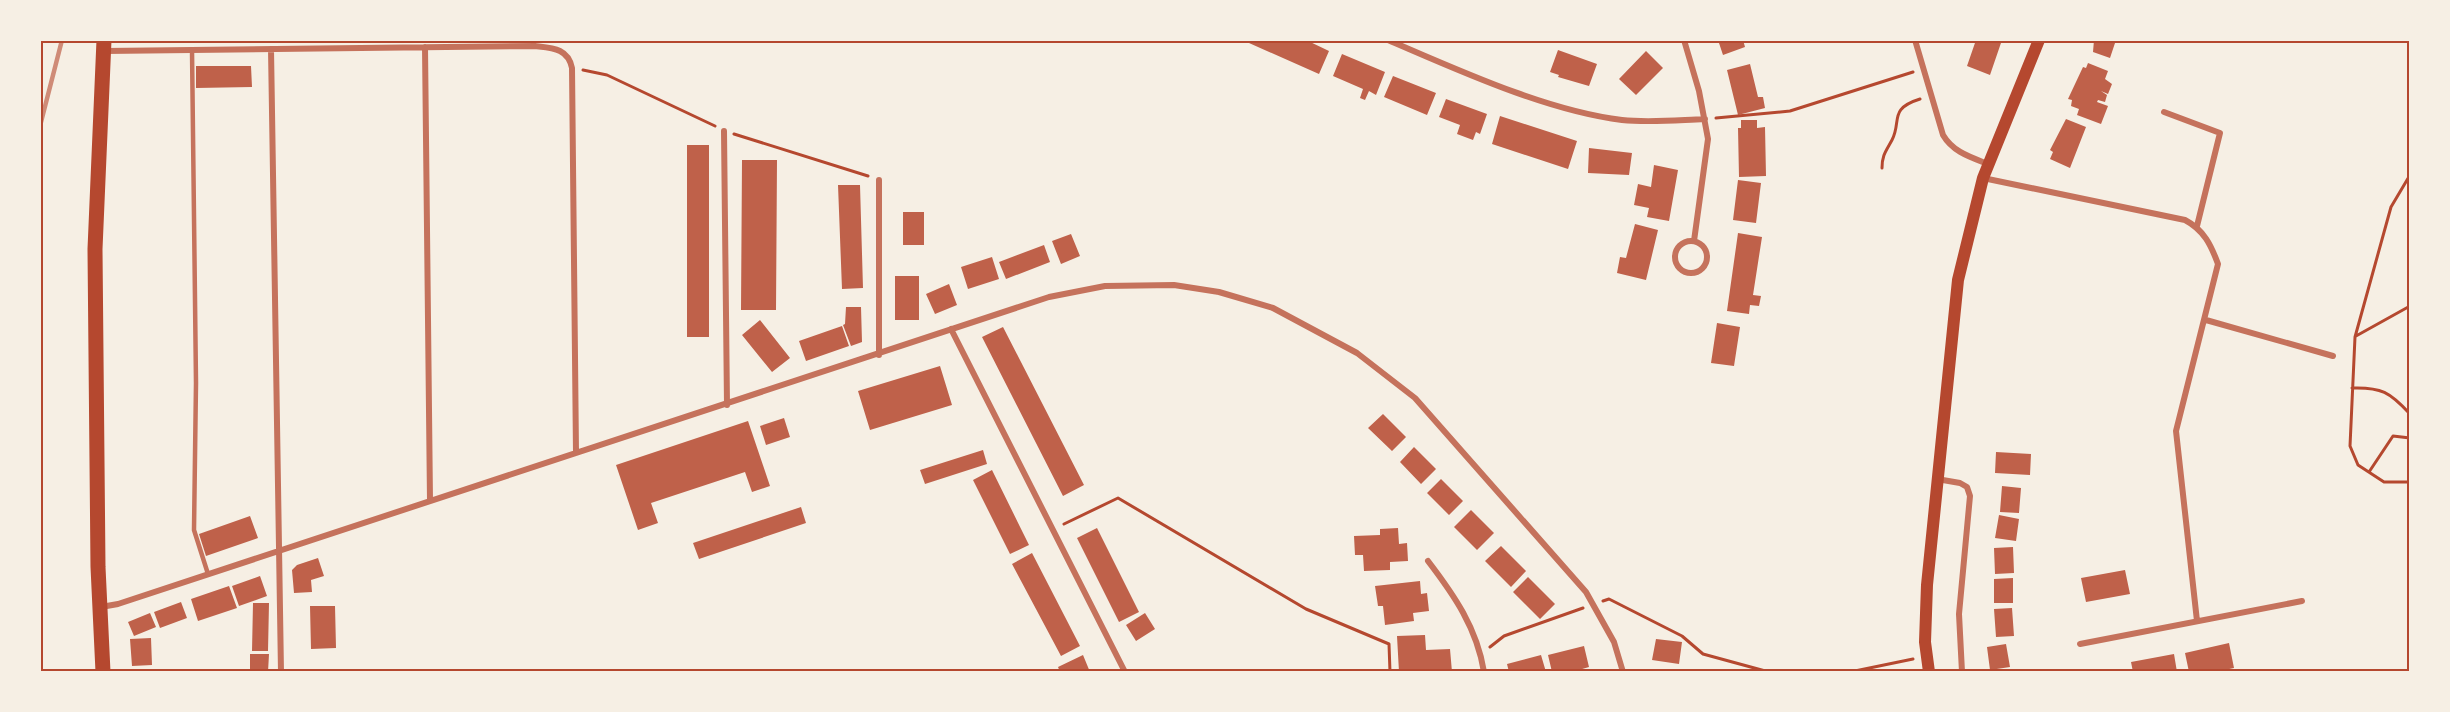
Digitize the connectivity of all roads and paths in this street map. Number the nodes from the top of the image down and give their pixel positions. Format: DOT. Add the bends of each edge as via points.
graph roads {
  1 [pos="246,40"];
  2 [pos="1388,40"];
  3 [pos="1684,40"];
  4 [pos="1916,40"];
  5 [pos="2039,40"];
  6 [pos="535,43"];
  7 [pos="104,46"];
  8 [pos="424,47"];
  9 [pos="246,49"];
  10 [pos="271,49"];
  11 [pos="192,50"];
  12 [pos="1924,69"];
  13 [pos="1923,99"];
  14 [pos="2164,112"];
  15 [pos="1705,119"];
  16 [pos="724,131"];
  17 [pos="1988,164"];
  18 [pos="1882,168"];
  19 [pos="2409,175"];
  20 [pos="1983,178"];
  21 [pos="879,180"];
  22 [pos="2197,226"];
  23 [pos="1694,241"];
  24 [pos="2409,306"];
  25 [pos="2206,320"];
  26 [pos="951,329"];
  27 [pos="2355,337"];
  28 [pos="879,355"];
  29 [pos="2333,356"];
  30 [pos="2352,388"];
  31 [pos="727,405"];
  32 [pos="2409,414"];
  33 [pos="2409,438"];
  34 [pos="576,453"];
  35 [pos="2369,472"];
  36 [pos="1937,479"];
  37 [pos="2409,482"];
  38 [pos="430,501"];
  39 [pos="1054,529"];
  40 [pos="278,551"];
  41 [pos="1428,561"];
  42 [pos="208,574"];
  43 [pos="2302,601"];
  44 [pos="1595,604"];
  45 [pos="100,607"];
  46 [pos="2197,621"];
  47 [pos="2080,644"];
  48 [pos="1481,655"];
  49 [pos="1926,657"];
  50 [pos="103,672"];
  51 [pos="281,672"];
  52 [pos="1125,672"];
  53 [pos="1390,672"];
  54 [pos="1484,672"];
  55 [pos="1623,672"];
  56 [pos="1769,672"];
  57 [pos="1850,672"];
  58 [pos="1929,672"];
  59 [pos="1962,672"];
  1 -- 9 [label="street"];
  2 -- 15 [label="street" via="1520,92 1591,114 1651,121"];
  3 -- 15 [label="street"];
  4 -- 12 [label="street"];
  5 -- 17 [label="main road"];
  6 -- 8 [label="street"];
  6 -- 34 [label="street" via="564,53 572,68"];
  7 -- 11 [label="street"];
  7 -- 45 [label="main road" via="95,249"];
  8 -- 10 [label="street"];
  8 -- 38 [label="street"];
  9 -- 10 [label="street"];
  9 -- 11 [label="street"];
  10 -- 40 [label="street"];
  11 -- 42 [label="lane" via="194,530"];
  12 -- 15 [label="path" via="1790,111"];
  12 -- 17 [label="street" via="1949,145"];
  13 -- 18 [label="path" via="1908,103 1898,114"];
  14 -- 22 [label="street" via="2220,133"];
  15 -- 23 [label="street" via="1707,154"];
  16 -- 31 [label="street"];
  17 -- 20 [label="main road"];
  19 -- 27 [label="path" via="2391,207"];
  20 -- 22 [label="street" via="2185,220"];
  20 -- 36 [label="main road" via="1965,242 1957,291"];
  21 -- 28 [label="street"];
  22 -- 25 [label="street" via="2211,243 2218,264"];
  23 -- 23 [label="street" via="1704,247 1707,258 1699,271 1688,273 1676,264 1675,254 1684,242"];
  24 -- 27 [label="path"];
  25 -- 29 [label="street"];
  25 -- 46 [label="street" via="2198,338 2176,431"];
  26 -- 28 [label="street"];
  26 -- 39 [label="street"];
  26 -- 44 [label="street" via="1049,297 1105,286 1174,285 1219,292 1273,308 1357,353 1415,398"];
  27 -- 30 [label="path"];
  28 -- 31 [label="street"];
  30 -- 32 [label="path" via="2375,387 2394,397"];
  30 -- 35 [label="path" via="2350,446 2358,465"];
  31 -- 34 [label="street"];
  33 -- 35 [label="path" via="2393,436"];
  34 -- 38 [label="street"];
  35 -- 37 [label="path" via="2384,482"];
  36 -- 49 [label="main road" via="1927,585"];
  36 -- 59 [label="street" via="1960,483 1967,487 1970,496 1959,614"];
  38 -- 40 [label="street"];
  39 -- 52 [label="street"];
  39 -- 53 [label="path" via="1118,498 1306,609 1389,644"];
  40 -- 42 [label="street"];
  40 -- 51 [label="street"];
  41 -- 48 [label="street" via="1460,603"];
  42 -- 45 [label="street"];
  43 -- 46 [label="street"];
  44 -- 48 [label="path" via="1504,636"];
  44 -- 55 [label="street" via="1614,642"];
  44 -- 56 [label="path" via="1609,599 1682,636 1703,654"];
  45 -- 50 [label="main road"];
  46 -- 47 [label="street"];
  48 -- 54 [label="street"];
  49 -- 57 [label="path"];
  49 -- 58 [label="main road"];
}
